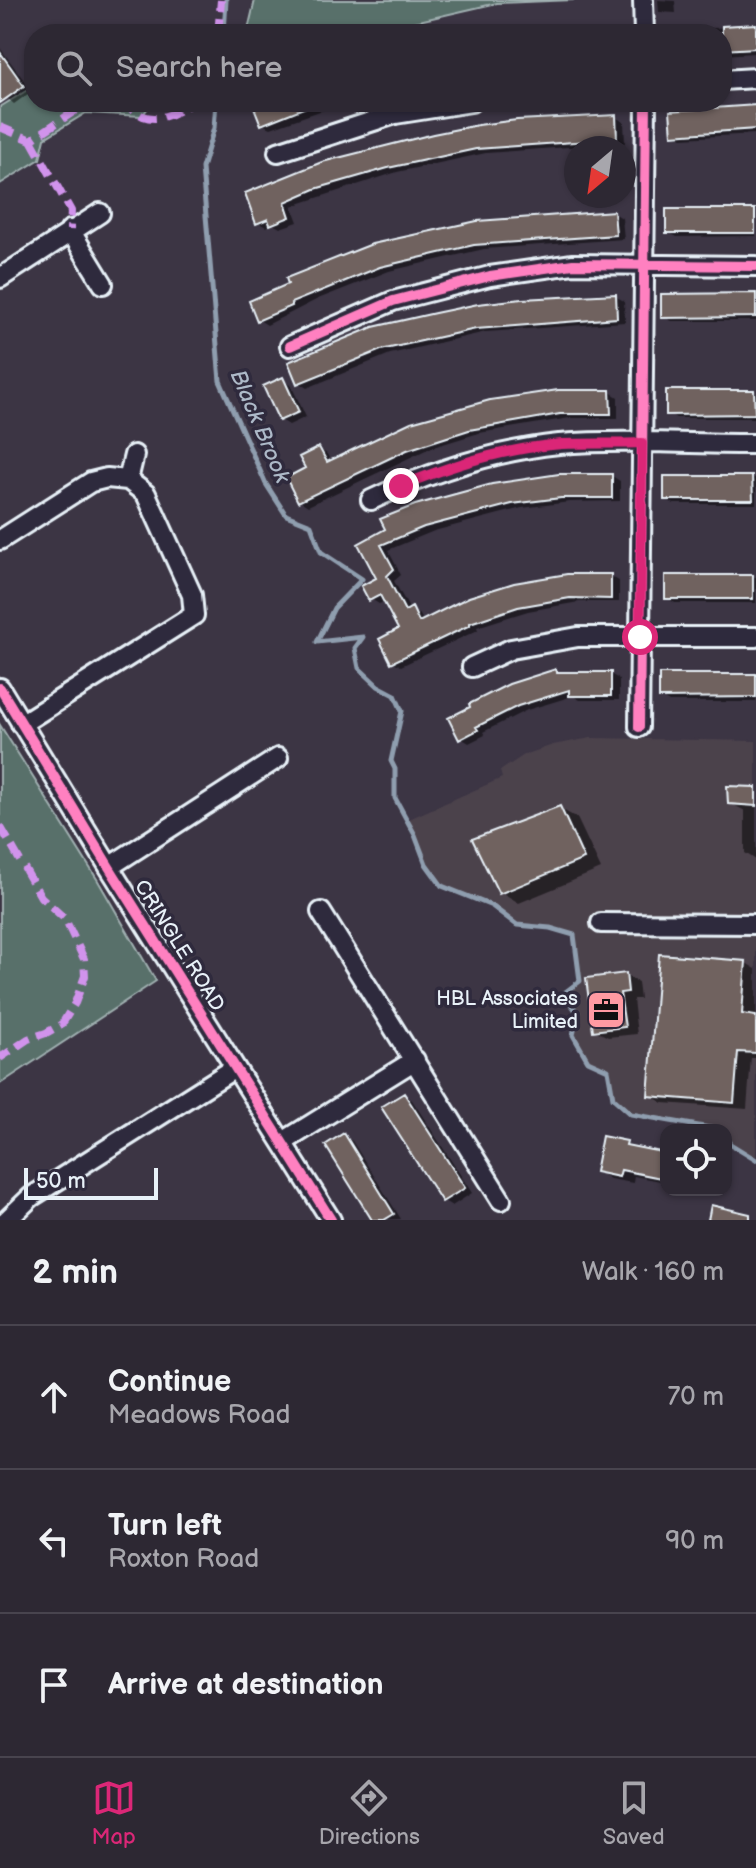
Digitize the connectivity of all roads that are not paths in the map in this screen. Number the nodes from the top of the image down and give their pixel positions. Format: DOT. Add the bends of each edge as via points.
graph roads {
  1 [pos="643,0"];
  2 [pos="644,24"];
  3 [pos="756,78"];
  4 [pos="732,79"];
  5 [pos="408,112"];
  6 [pos="646,112"];
  7 [pos="278,152"];
  8 [pos="100,213"];
  9 [pos="70,230"];
  10 [pos="645,265"];
  11 [pos="756,266"];
  12 [pos="0,278"];
  13 [pos="103,284"];
  14 [pos="290,346"];
  15 [pos="642,443"];
  16 [pos="756,444"];
  17 [pos="134,455"];
  18 [pos="128,480"];
  19 [pos="371,500"];
  20 [pos="0,540"];
  21 [pos="640,637"];
  22 [pos="756,637"];
  23 [pos="472,667"];
  24 [pos="0,688"];
  25 [pos="21,724"];
  26 [pos="639,727"];
  27 [pos="278,758"];
  28 [pos="109,867"];
  29 [pos="321,912"];
  30 [pos="601,923"];
  31 [pos="756,924"];
  32 [pos="415,1060"];
  33 [pos="235,1068"];
  34 [pos="283,1142"];
  35 [pos="501,1200"];
  36 [pos="7,1220"];
  37 [pos="331,1220"];
  1 -- 2 [label="street"];
  3 -- 4 [label="street"];
  5 -- 7 [label="street"];
  6 -- 10 [label="street"];
  8 -- 9 [label="street"];
  9 -- 12 [label="street"];
  9 -- 13 [label="street"];
  10 -- 11 [label="street"];
  10 -- 14 [label="street" via="573,264 490,276 393,301"];
  10 -- 15 [label="street"];
  15 -- 16 [label="street"];
  15 -- 19 [label="street" via="525,449 435,472"];
  15 -- 21 [label="street"];
  17 -- 18 [label="street"];
  18 -- 20 [label="street" via="91,482"];
  18 -- 25 [label="street" via="146,494 192,595 194,615"];
  21 -- 22 [label="street"];
  21 -- 23 [label="street" via="542,642"];
  21 -- 26 [label="street"];
  24 -- 25 [label="street, CRINGLE ROAD"];
  25 -- 28 [label="street, CRINGLE ROAD"];
  27 -- 28 [label="street"];
  28 -- 33 [label="street, CRINGLE ROAD"];
  29 -- 32 [label="street"];
  30 -- 31 [label="street"];
  32 -- 34 [label="street"];
  32 -- 35 [label="street"];
  33 -- 34 [label="street, CRINGLE ROAD"];
  33 -- 36 [label="street" via="31,1197"];
  34 -- 37 [label="street, CRINGLE ROAD"];
}
